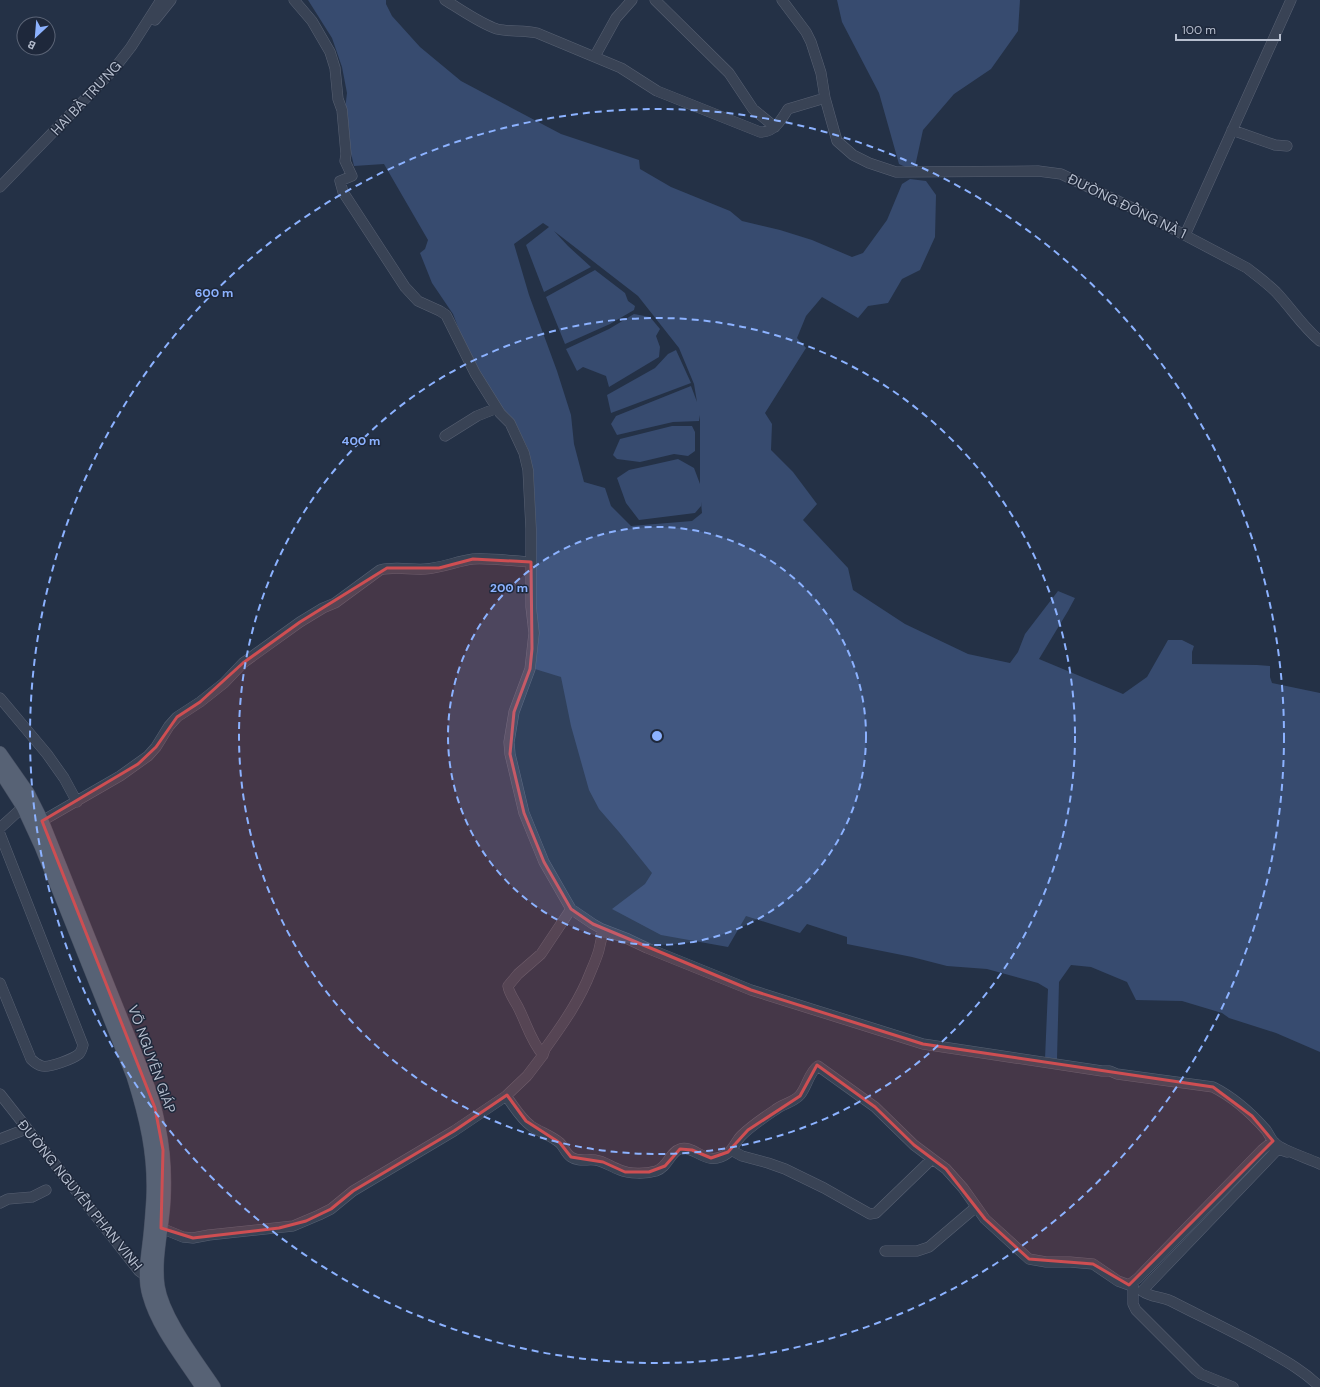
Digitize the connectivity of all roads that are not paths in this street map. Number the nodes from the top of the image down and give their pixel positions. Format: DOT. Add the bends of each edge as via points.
graph roads {
  1 [pos="161,0"];
  2 [pos="171,0"];
  3 [pos="294,0"];
  4 [pos="446,0"];
  5 [pos="632,0"];
  6 [pos="655,0"];
  7 [pos="782,0"];
  8 [pos="1291,0"];
  9 [pos="137,38"];
  10 [pos="594,56"];
  11 [pos="825,98"];
  12 [pos="775,127"];
  13 [pos="1232,130"];
  14 [pos="1287,146"];
  15 [pos="0,187"];
  16 [pos="1185,234"];
  17 [pos="1320,341"];
  18 [pos="497,408"];
  19 [pos="444,436"];
  20 [pos="531,562"];
  21 [pos="0,698"];
  22 [pos="0,753"];
  23 [pos="0,771"];
  24 [pos="76,802"];
  25 [pos="28,804"];
  26 [pos="42,821"];
  27 [pos="0,828"];
  28 [pos="0,834"];
  29 [pos="571,909"];
  30 [pos="602,929"];
  31 [pos="0,983"];
  32 [pos="543,1055"];
  33 [pos="0,1094"];
  34 [pos="506,1096"];
  35 [pos="26,1129"];
  36 [pos="0,1139"];
  37 [pos="1273,1141"];
  38 [pos="731,1150"];
  39 [pos="932,1159"];
  40 [pos="1320,1164"];
  41 [pos="1320,1171"];
  42 [pos="46,1190"];
  43 [pos="0,1203"];
  44 [pos="976,1207"];
  45 [pos="162,1228"];
  46 [pos="885,1251"];
  47 [pos="146,1276"];
  48 [pos="1133,1283"];
  49 [pos="1320,1386"];
  50 [pos="202,1387"];
  51 [pos="214,1387"];
  52 [pos="1233,1387"];
  1 -- 9 [label="street, HAI BÀ TRƯNG"];
  2 -- 9 [label="street"];
  3 -- 18 [label="street" via="312,21 330,52 335,68 338,99 342,110 345,161 352,176 340,181 343,192 406,287 418,301 446,315 475,373"];
  4 -- 10 [label="street" via="497,29 537,33"];
  5 -- 10 [label="street" via="616,18"];
  6 -- 12 [label="street" via="729,73 753,109"];
  7 -- 11 [label="street, ĐƯỜNG ĐỒNG NÀ 1" via="811,42 821,73"];
  8 -- 13 [label="street"];
  9 -- 15 [label="street, HAI BÀ TRƯNG" via="108,76"];
  10 -- 12 [label="street" via="621,68 657,91 760,132"];
  11 -- 12 [label="street" via="788,109"];
  11 -- 16 [label="street, ĐƯỜNG ĐỒNG NÀ 1" via="837,141 853,155 869,164 896,172 1038,171 1061,174"];
  13 -- 14 [label="street" via="1275,145"];
  13 -- 16 [label="street"];
  16 -- 17 [label="street, ĐƯỜNG ĐỒNG NÀ 1" via="1247,268 1263,280 1277,293 1303,326"];
  18 -- 19 [label="street" via="477,416"];
  18 -- 20 [label="street" via="510,423 528,470"];
  20 -- 24 [label="street" via="473,559 439,568 380,570 243,663 206,698 177,718 148,756"];
  20 -- 29 [label="street" via="531,607 534,628 530,669 514,712 509,742 510,754 524,813 531,831 544,862"];
  21 -- 24 [label="street" via="48,754"];
  22 -- 25 [label="main road, VÕ NGUYÊN GIÁP" via="16,774"];
  23 -- 25 [label="main road, VÕ NGUYÊN GIÁP"];
  24 -- 26 [label="street"];
  25 -- 26 [label="main road, VÕ NGUYÊN GIÁP"];
  25 -- 27 [label="street"];
  25 -- 47 [label="main road, VÕ NGUYÊN GIÁP" via="41,846 127,1061 142,1106 148,1131 153,1196"];
  26 -- 45 [label="main road, VÕ NGUYÊN GIÁP" via="155,1108 163,1150"];
  28 -- 31 [label="street" via="83,1045 78,1055 45,1067 31,1059"];
  29 -- 30 [label="street"];
  29 -- 32 [label="street" via="541,954 508,986 530,1035"];
  30 -- 32 [label="street" via="601,947 586,986"];
  30 -- 37 [label="street" via="751,990 923,1044 1213,1087 1234,1100 1252,1116"];
  32 -- 34 [label="street" via="527,1076"];
  33 -- 35 [label="street, ĐƯỜNG NGUYỄN PHAN VINH"];
  34 -- 38 [label="street" via="526,1121 560,1143 571,1157 596,1160 624,1172 658,1170 680,1149 692,1150 711,1158 724,1155"];
  34 -- 45 [label="street" via="454,1131 353,1191 331,1209 300,1223 279,1228 193,1238 183,1237"];
  35 -- 36 [label="street"];
  35 -- 47 [label="street, ĐƯỜNG NGUYỄN PHAN VINH" via="139,1271"];
  37 -- 40 [label="street" via="1284,1149"];
  37 -- 48 [label="street"];
  38 -- 39 [label="street" via="742,1156 785,1169 870,1214 876,1213"];
  38 -- 39 [label="street" via="748,1130 774,1110 800,1096 818,1066 875,1107"];
  39 -- 44 [label="street" via="946,1169"];
  41 -- 49 [label="street" via="1302,1159 1278,1149 1142,1291 1149,1296 1166,1299 1233,1332 1286,1361"];
  42 -- 43 [label="street" via="32,1197 8,1199"];
  44 -- 46 [label="street" via="929,1247 917,1251"];
  44 -- 48 [label="street" via="985,1219 1029,1259 1093,1264 1124,1284"];
  45 -- 51 [label="main road, VÕ NGUYÊN GIÁP" via="158,1254 158,1286 163,1304 171,1321"];
  47 -- 50 [label="main road, VÕ NGUYÊN GIÁP" via="149,1294 162,1326"];
  48 -- 52 [label="street" via="1133,1304 1136,1310 1201,1374"];
}
